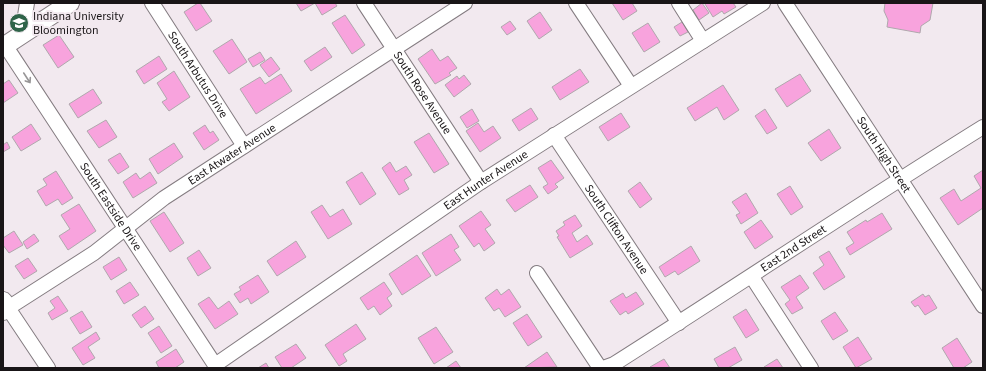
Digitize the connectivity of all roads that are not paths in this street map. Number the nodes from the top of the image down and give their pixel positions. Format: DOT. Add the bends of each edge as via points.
graph roads {
  1 [pos="28,3"];
  2 [pos="70,3"];
  3 [pos="152,3"];
  4 [pos="364,3"];
  5 [pos="465,3"];
  6 [pos="576,3"];
  7 [pos="679,3"];
  8 [pos="763,3"];
  9 [pos="785,3"];
  10 [pos="22,35"];
  11 [pos="703,40"];
  12 [pos="4,46"];
  13 [pos="394,50"];
  14 [pos="631,86"];
  15 [pos="983,127"];
  16 [pos="554,135"];
  17 [pos="244,146"];
  18 [pos="900,178"];
  19 [pos="481,182"];
  20 [pos="125,229"];
  21 [pos="537,273"];
  22 [pos="752,277"];
  23 [pos="4,306"];
  24 [pos="983,306"];
  25 [pos="679,323"];
  26 [pos="216,367"];
  27 [pos="48,368"];
  28 [pos="601,368"];
  29 [pos="811,368"];
  1 -- 10 [label="street"];
  2 -- 10 [label="main road"];
  3 -- 17 [label="street, South Arbutus Drive"];
  4 -- 13 [label="street, South Rose Avenue"];
  5 -- 13 [label="street, East Atwater Avenue"];
  6 -- 14 [label="street"];
  7 -- 11 [label="street"];
  8 -- 11 [label="street, East Hunter Avenue"];
  9 -- 18 [label="street, South High Street"];
  10 -- 12 [label="main road"];
  11 -- 14 [label="street, East Hunter Avenue"];
  12 -- 20 [label="street, South Eastside Drive, one-way"];
  13 -- 17 [label="street, East Atwater Avenue"];
  13 -- 19 [label="street, South Rose Avenue"];
  14 -- 16 [label="street, East Hunter Avenue"];
  15 -- 18 [label="street, East 2nd Street"];
  16 -- 19 [label="street, East Hunter Avenue"];
  16 -- 25 [label="street, South Clifton Avenue"];
  17 -- 20 [label="street, East Atwater Avenue" via="164,198"];
  18 -- 22 [label="street, East 2nd Street"];
  18 -- 24 [label="street, South High Street"];
  19 -- 26 [label="street, East Hunter Avenue"];
  20 -- 23 [label="street, East Atwater Avenue" via="94,253"];
  20 -- 26 [label="street, South Eastside Drive"];
  21 -- 28 [label="street"];
  22 -- 25 [label="street, East 2nd Street"];
  22 -- 29 [label="street"];
  23 -- 27 [label="street"];
  25 -- 28 [label="street, East 2nd Street" via="614,364"];
}
